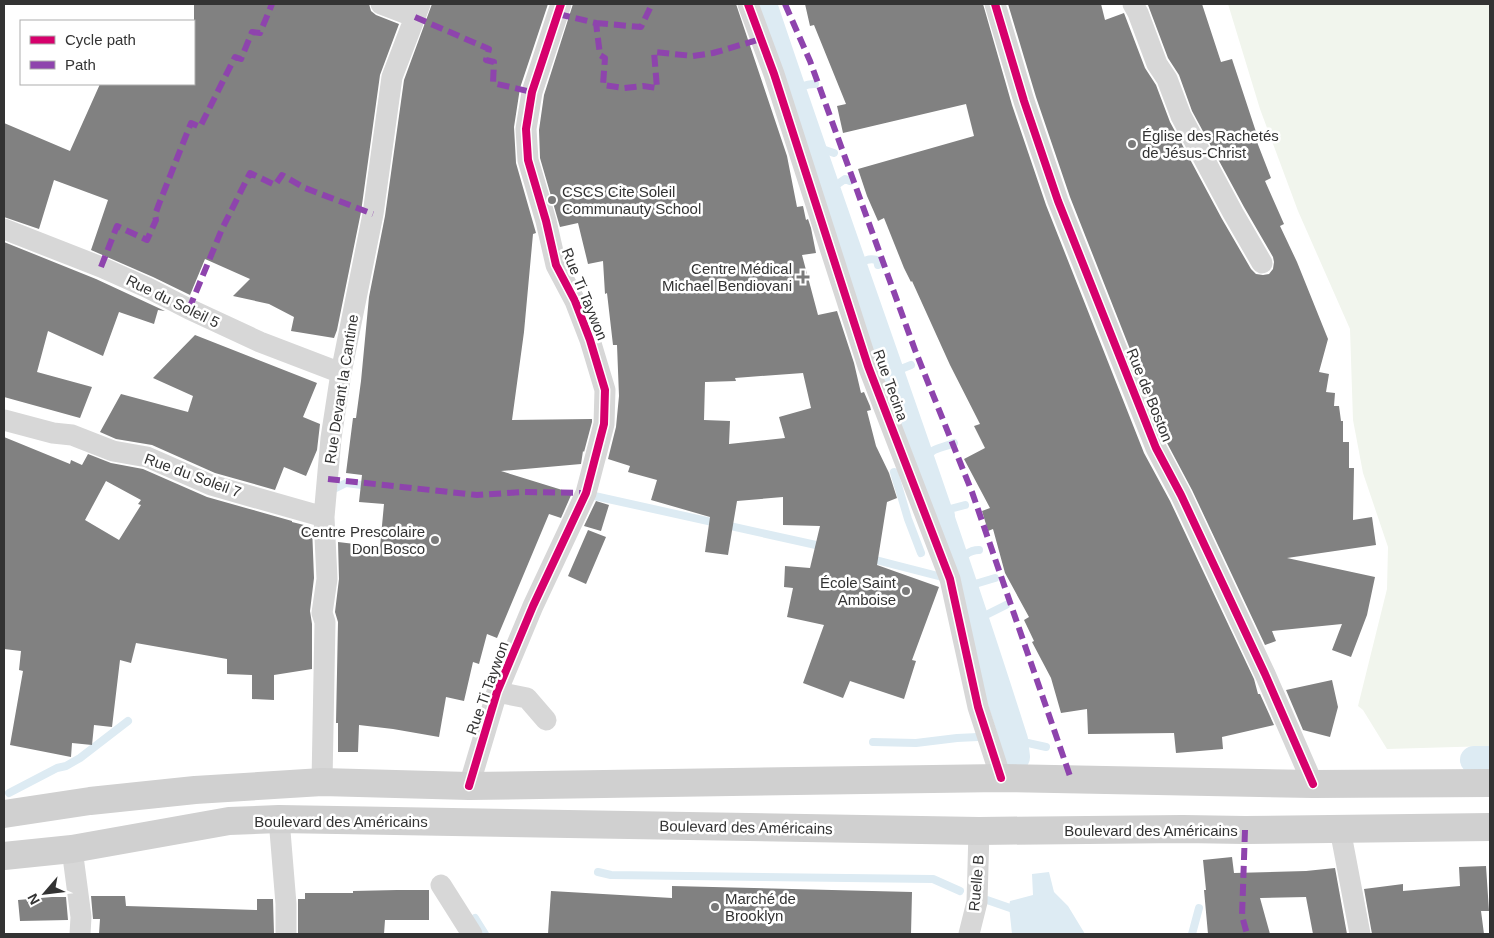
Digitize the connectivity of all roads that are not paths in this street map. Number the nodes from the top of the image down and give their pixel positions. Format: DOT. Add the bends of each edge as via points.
graph roads {
  1 [pos="381,4"];
  2 [pos="561,4"];
  3 [pos="748,4"];
  4 [pos="995,4"];
  5 [pos="1133,4"];
  6 [pos="417,10"];
  7 [pos="4,229"];
  8 [pos="1262,263"];
  9 [pos="341,373"];
  10 [pos="4,420"];
  11 [pos="324,517"];
  12 [pos="497,692"];
  13 [pos="546,720"];
  14 [pos="1001,778"];
  15 [pos="322,782"];
  16 [pos="1490,783"];
  17 [pos="1313,784"];
  18 [pos="469,786"];
  19 [pos="4,814"];
  20 [pos="279,819"];
  21 [pos="1490,827"];
  22 [pos="1340,829"];
  23 [pos="979,830"];
  24 [pos="72,849"];
  25 [pos="4,856"];
  26 [pos="441,885"];
  27 [pos="80,934"];
  28 [pos="286,934"];
  29 [pos="472,934"];
  30 [pos="969,934"];
  31 [pos="1360,934"];
  1 -- 6 [label="street"];
  2 -- 12 [label="street, Rue Ti Taywon" via="532,92 526,129 528,160 556,265 576,301 605,390 604,424 586,493"];
  3 -- 14 [label="street, Rue Tecina" via="774,74 868,366 950,579 978,707"];
  4 -- 17 [label="street, Rue de Boston" via="1058,201 1156,448 1261,665"];
  5 -- 8 [label="street" via="1181,116"];
  6 -- 9 [label="street, Rue Devant la Cantine" via="392,77 373,214"];
  7 -- 9 [label="street, Rue du Soleil 5" via="101,267 260,342"];
  9 -- 11 [label="street, Rue Devant la Cantine"];
  10 -- 11 [label="street, Rue du Soleil 7" via="52,434 72,435 113,451 147,457 211,485"];
  11 -- 15 [label="street, Rue Devant la Cantine" via="327,579 322,613 325,622"];
  12 -- 13 [label="street" via="527,698"];
  12 -- 18 [label="street, Rue Ti Taywon"];
  14 -- 17 [label="main road"];
  14 -- 18 [label="main road"];
  15 -- 18 [label="main road"];
  15 -- 19 [label="main road" via="195,790"];
  16 -- 17 [label="main road"];
  20 -- 23 [label="main road, Boulevard des Américains"];
  20 -- 24 [label="main road, Boulevard des Américains" via="229,821"];
  20 -- 28 [label="street"];
  21 -- 22 [label="main road, Boulevard des Américains"];
  22 -- 23 [label="main road, Boulevard des Américains"];
  22 -- 31 [label="street"];
  23 -- 30 [label="street, Ruelle B" via="977,902"];
  24 -- 25 [label="main road, Boulevard des Américains"];
  24 -- 27 [label="street"];
  26 -- 29 [label="street"];
}
